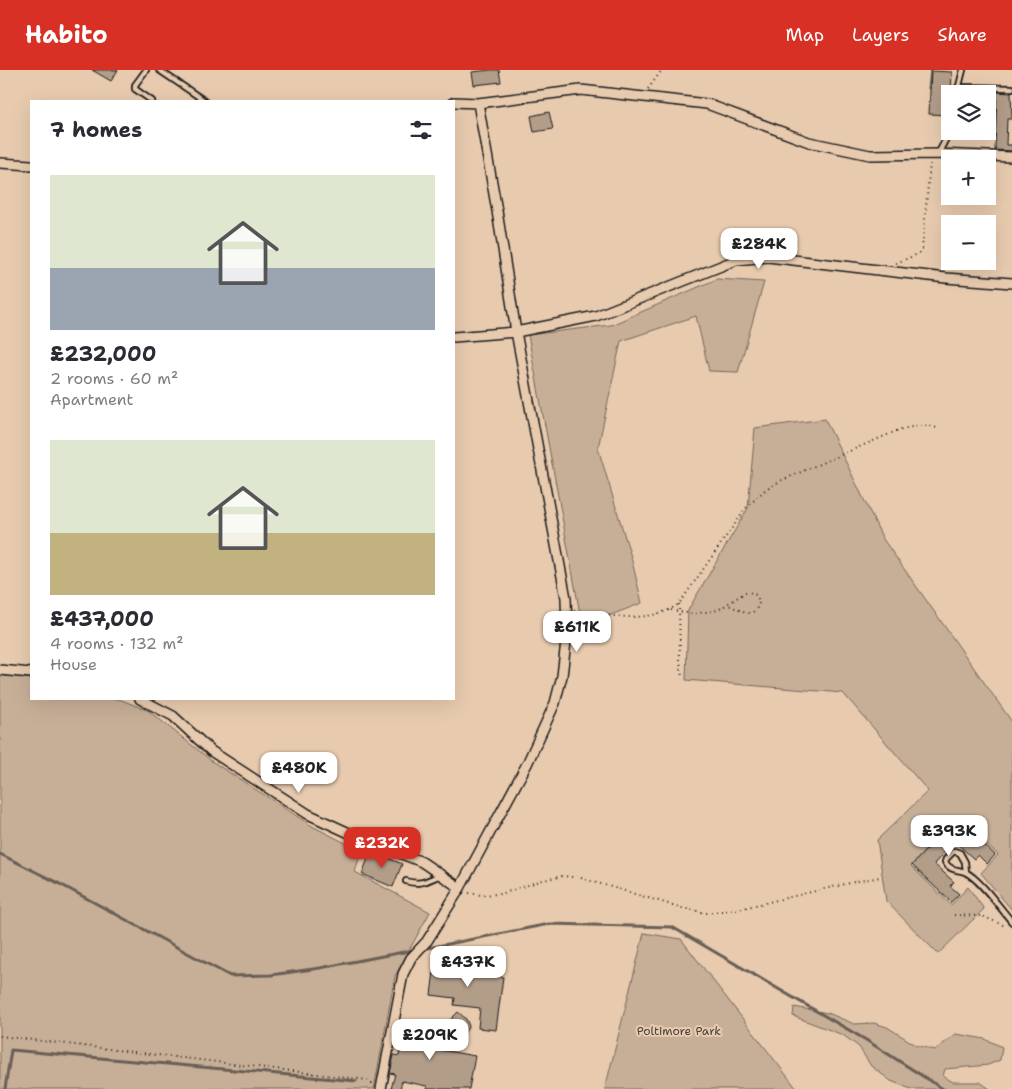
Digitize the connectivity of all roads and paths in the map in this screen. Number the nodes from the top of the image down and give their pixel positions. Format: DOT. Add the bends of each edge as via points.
graph roads {
  1 [pos="146,70"];
  2 [pos="159,70"];
  3 [pos="662,70"];
  4 [pos="963,70"];
  5 [pos="959,85"];
  6 [pos="996,88"];
  7 [pos="1012,88"];
  8 [pos="642,97"];
  9 [pos="151,100"];
  10 [pos="203,100"];
  11 [pos="455,102"];
  12 [pos="478,103"];
  13 [pos="944,140"];
  14 [pos="934,154"];
  15 [pos="1012,157"];
  16 [pos="0,163"];
  17 [pos="30,165"];
  18 [pos="887,271"];
  19 [pos="1012,283"];
  20 [pos="516,332"];
  21 [pos="455,337"];
  22 [pos="938,428"];
  23 [pos="680,604"];
  24 [pos="727,605"];
  25 [pos="671,610"];
  26 [pos="567,611"];
  27 [pos="680,612"];
  28 [pos="0,670"];
  29 [pos="30,673"];
  30 [pos="682,678"];
  31 [pos="142,700"];
  32 [pos="966,872"];
  33 [pos="442,875"];
  34 [pos="880,877"];
  35 [pos="406,881"];
  36 [pos="460,888"];
  37 [pos="954,915"];
  38 [pos="1012,922"];
  39 [pos="1012,929"];
  40 [pos="0,1036"];
  41 [pos="377,1087"];
  1 -- 9 [label="lane" via="135,89"];
  2 -- 10 [label="lane"];
  3 -- 8 [label="path"];
  4 -- 5 [label="lane"];
  6 -- 7 [label="lane"];
  8 -- 12 [label="street" via="581,90"];
  8 -- 14 [label="street" via="707,104 809,142 870,155"];
  11 -- 12 [label="street"];
  12 -- 20 [label="street"];
  13 -- 14 [label="lane"];
  14 -- 15 [label="street"];
  14 -- 18 [label="path" via="922,249 918,254 890,265"];
  16 -- 17 [label="street"];
  18 -- 19 [label="street"];
  18 -- 20 [label="street" via="768,257 736,260 596,316"];
  20 -- 21 [label="street"];
  20 -- 26 [label="street"];
  22 -- 23 [label="path" via="922,425 901,429 766,490 746,508"];
  23 -- 25 [label="path"];
  23 -- 27 [label="path"];
  24 -- 24 [label="path" via="746,592 756,595 759,603 750,614"];
  24 -- 27 [label="path" via="701,614"];
  25 -- 26 [label="path" via="642,617"];
  25 -- 27 [label="path"];
  26 -- 36 [label="street" via="562,676 554,703 528,764"];
  27 -- 30 [label="path"];
  28 -- 29 [label="street"];
  31 -- 33 [label="street" via="173,716 211,751 308,814 422,862"];
  32 -- 32 [label="lane" via="949,867 946,859 954,852 960,853"];
  32 -- 38 [label="lane"];
  33 -- 35 [label="lane" via="422,882"];
  33 -- 36 [label="street"];
  34 -- 36 [label="path" via="743,908 708,912 563,876 501,894 481,895"];
  36 -- 41 [label="street" via="403,974"];
  37 -- 39 [label="path" via="982,916"];
  40 -- 41 [label="path" via="367,1080"];
}
